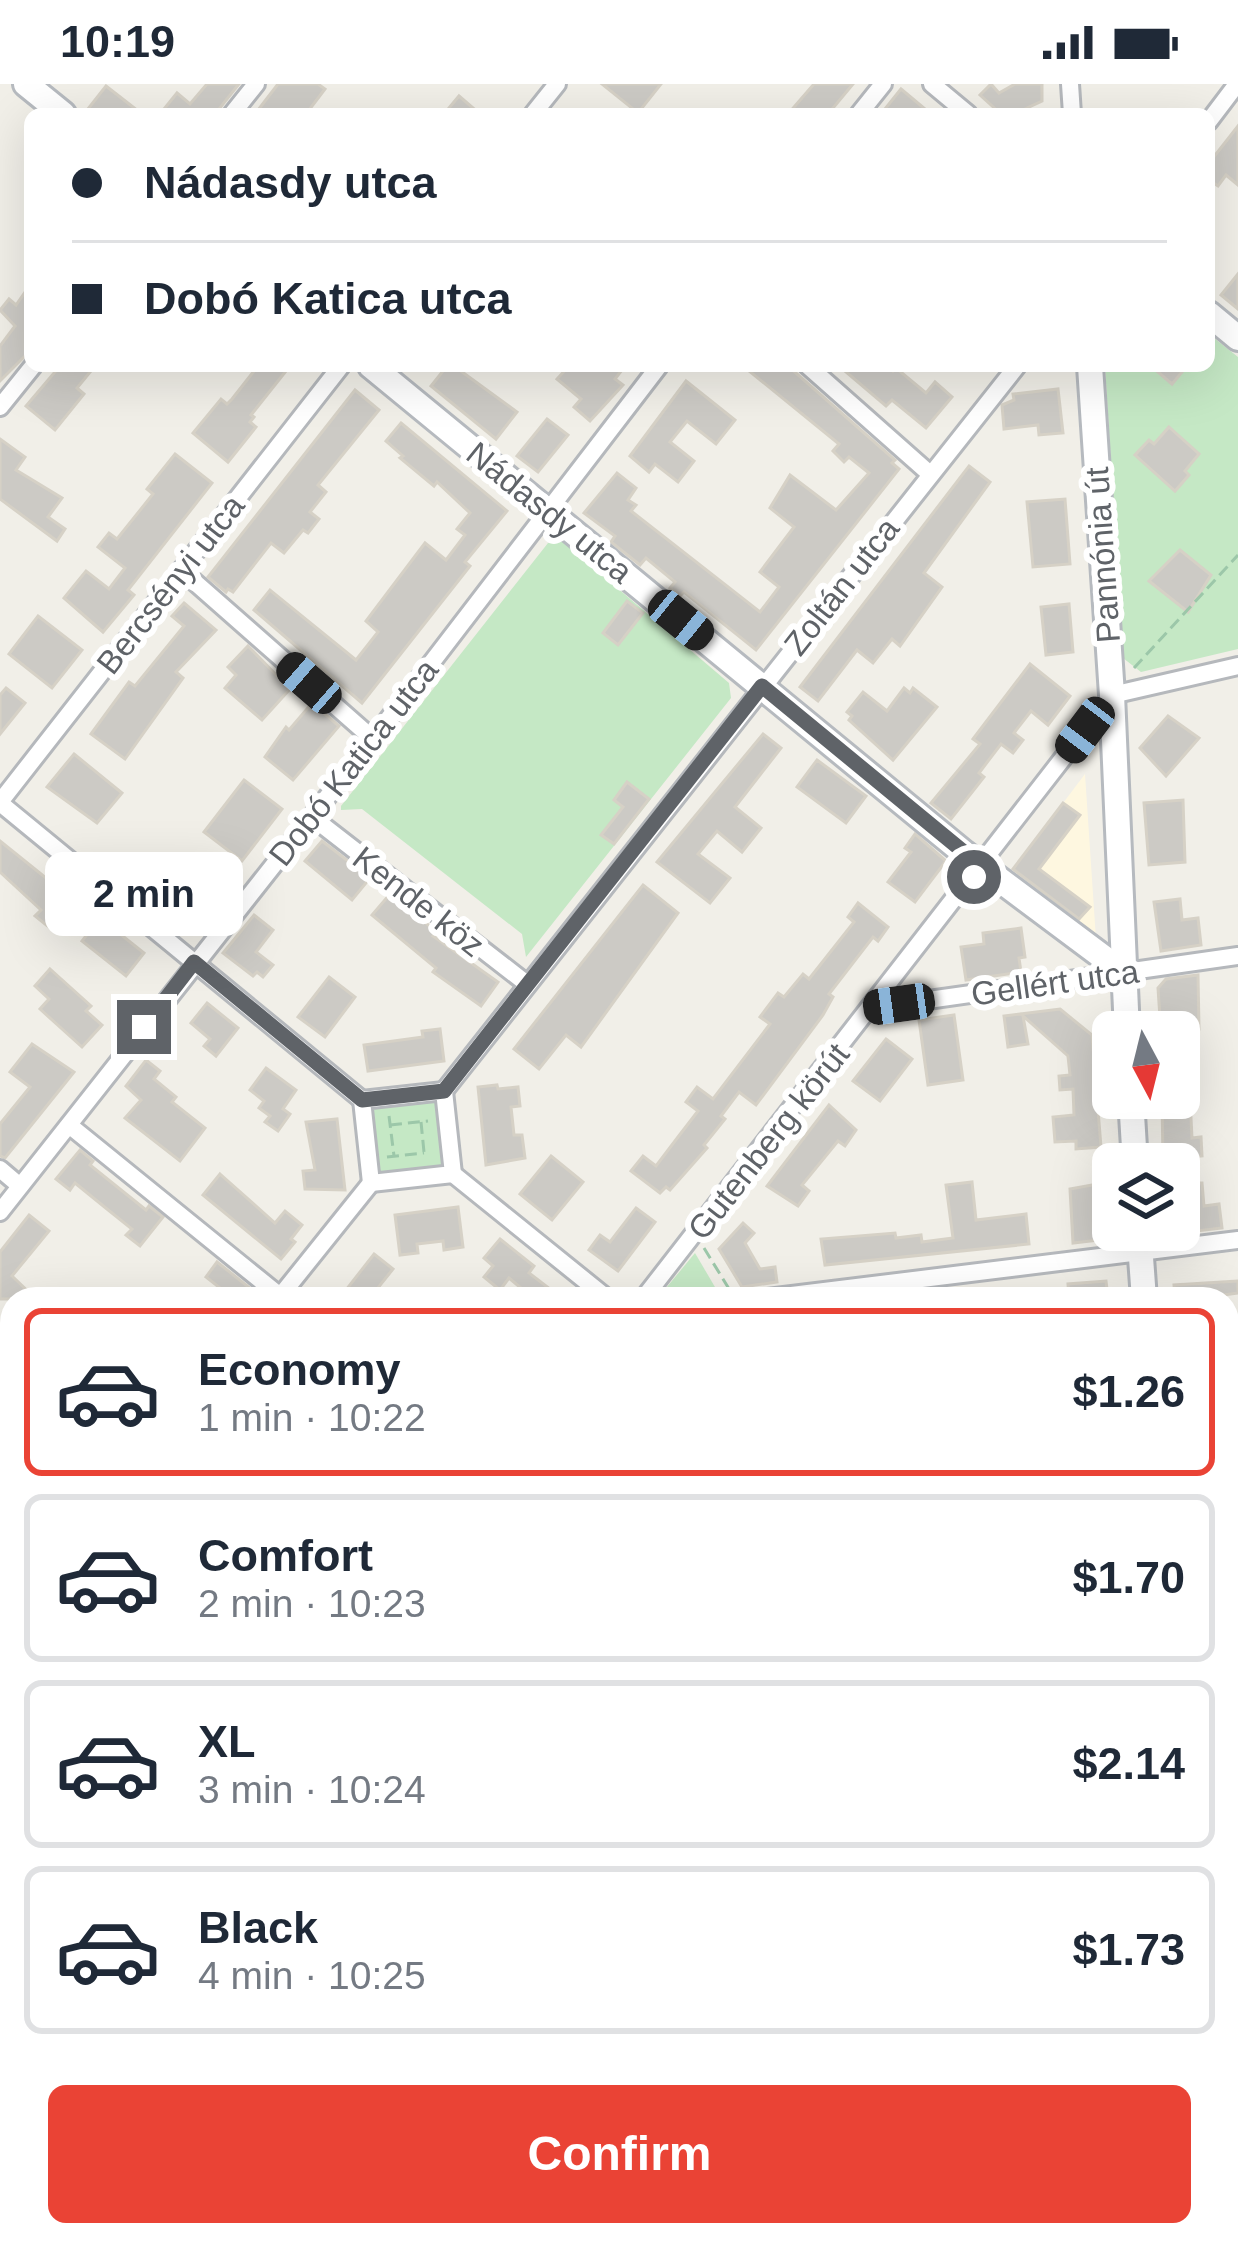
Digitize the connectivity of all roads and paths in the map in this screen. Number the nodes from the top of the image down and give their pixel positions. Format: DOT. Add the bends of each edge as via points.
graph roads {
  1 [pos="256,84"];
  2 [pos="556,84"];
  3 [pos="883,84"];
  4 [pos="932,84"];
  5 [pos="1237,84"];
  6 [pos="32,87"];
  7 [pos="56,108"];
  8 [pos="237,108"];
  9 [pos="538,108"];
  10 [pos="864,108"];
  11 [pos="961,108"];
  12 [pos="1215,113"];
  13 [pos="28,372"];
  14 [pos="336,372"];
  15 [pos="377,372"];
  16 [pos="654,372"];
  17 [pos="815,372"];
  18 [pos="1013,372"];
  19 [pos="1090,372"];
  20 [pos="0,407"];
  21 [pos="930,474"];
  22 [pos="547,511"];
  23 [pos="1238,555"];
  24 [pos="181,570"];
  25 [pos="1238,666"];
  26 [pos="1134,668"];
  27 [pos="762,686"];
  28 [pos="1112,695"];
  29 [pos="373,739"];
  30 [pos="0,802"];
  31 [pos="312,817"];
  32 [pos="982,867"];
  33 [pos="1238,956"];
  34 [pos="194,962"];
  35 [pos="1124,972"];
  36 [pos="527,984"];
  37 [pos="872,1008"];
  38 [pos="1126,1011"];
  39 [pos="444,1091"];
  40 [pos="387,1097"];
  41 [pos="362,1100"];
  42 [pos="447,1119"];
  43 [pos="421,1122"];
  44 [pos="69,1125"];
  45 [pos="390,1125"];
  46 [pos="424,1153"];
  47 [pos="394,1156"];
  48 [pos="368,1159"];
  49 [pos="0,1169"];
  50 [pos="453,1174"];
  51 [pos="427,1177"];
  52 [pos="371,1183"];
  53 [pos="20,1186"];
  54 [pos="0,1212"];
  55 [pos="1200,1240"];
  56 [pos="1238,1240"];
  57 [pos="1092,1247"];
  58 [pos="706,1251"];
  59 [pos="1141,1251"];
  60 [pos="267,1287"];
  61 [pos="287,1287"];
  62 [pos="593,1287"];
  63 [pos="652,1287"];
  64 [pos="728,1287"];
  65 [pos="836,1287"];
  66 [pos="1143,1287"];
  1 -- 8 [label="street"];
  2 -- 9 [label="street"];
  3 -- 10 [label="street"];
  4 -- 11 [label="street"];
  5 -- 12 [label="street"];
  6 -- 7 [label="street"];
  13 -- 20 [label="street"];
  14 -- 24 [label="street, Bercsényi utca"];
  15 -- 22 [label="street, Nádasdy utca"];
  16 -- 22 [label="street, Dobó Katica utca"];
  17 -- 21 [label="street"];
  18 -- 21 [label="street, Zoltán utca"];
  19 -- 28 [label="street, Pannónia út"];
  21 -- 27 [label="street, Zoltán utca"];
  22 -- 27 [label="street, Nádasdy utca"];
  22 -- 29 [label="street, Dobó Katica utca"];
  23 -- 26 [label="path"];
  24 -- 29 [label="street"];
  24 -- 30 [label="street, Bercsényi utca"];
  25 -- 28 [label="street"];
  27 -- 32 [label="street, Nádasdy utca"];
  27 -- 36 [label="street, Zoltán utca"];
  28 -- 32 [label="street, Gutenberg körút"];
  28 -- 35 [label="street, Pannónia út"];
  29 -- 31 [label="street, Dobó Katica utca"];
  30 -- 34 [label="street"];
  31 -- 34 [label="street, Dobó Katica utca"];
  31 -- 36 [label="street, Kende köz"];
  32 -- 35 [label="street, Nádasdy utca"];
  32 -- 37 [label="street, Gutenberg körút"];
  33 -- 35 [label="street, Gellért utca"];
  34 -- 41 [label="street"];
  34 -- 44 [label="street, Dobó Katica utca"];
  35 -- 37 [label="street, Gellért utca"];
  35 -- 38 [label="street, Pannónia út"];
  36 -- 39 [label="street, Zoltán utca"];
  37 -- 63 [label="street, Gutenberg körút"];
  39 -- 40 [label="street"];
  39 -- 42 [label="street"];
  40 -- 41 [label="street"];
  40 -- 45 [label="path"];
  41 -- 48 [label="street"];
  42 -- 43 [label="path"];
  42 -- 50 [label="street"];
  43 -- 45 [label="path"];
  43 -- 46 [label="path"];
  44 -- 53 [label="street, Dobó Katica utca"];
  44 -- 60 [label="street"];
  45 -- 47 [label="path"];
  46 -- 47 [label="path"];
  46 -- 51 [label="path"];
  47 -- 48 [label="path"];
  48 -- 52 [label="street"];
  49 -- 53 [label="street"];
  50 -- 51 [label="street"];
  50 -- 62 [label="street"];
  51 -- 52 [label="street"];
  52 -- 61 [label="street"];
  53 -- 54 [label="street, Dobó Katica utca"];
  55 -- 56 [label="street"];
  57 -- 65 [label="street"];
  58 -- 64 [label="path"];
  59 -- 66 [label="street"];
}
